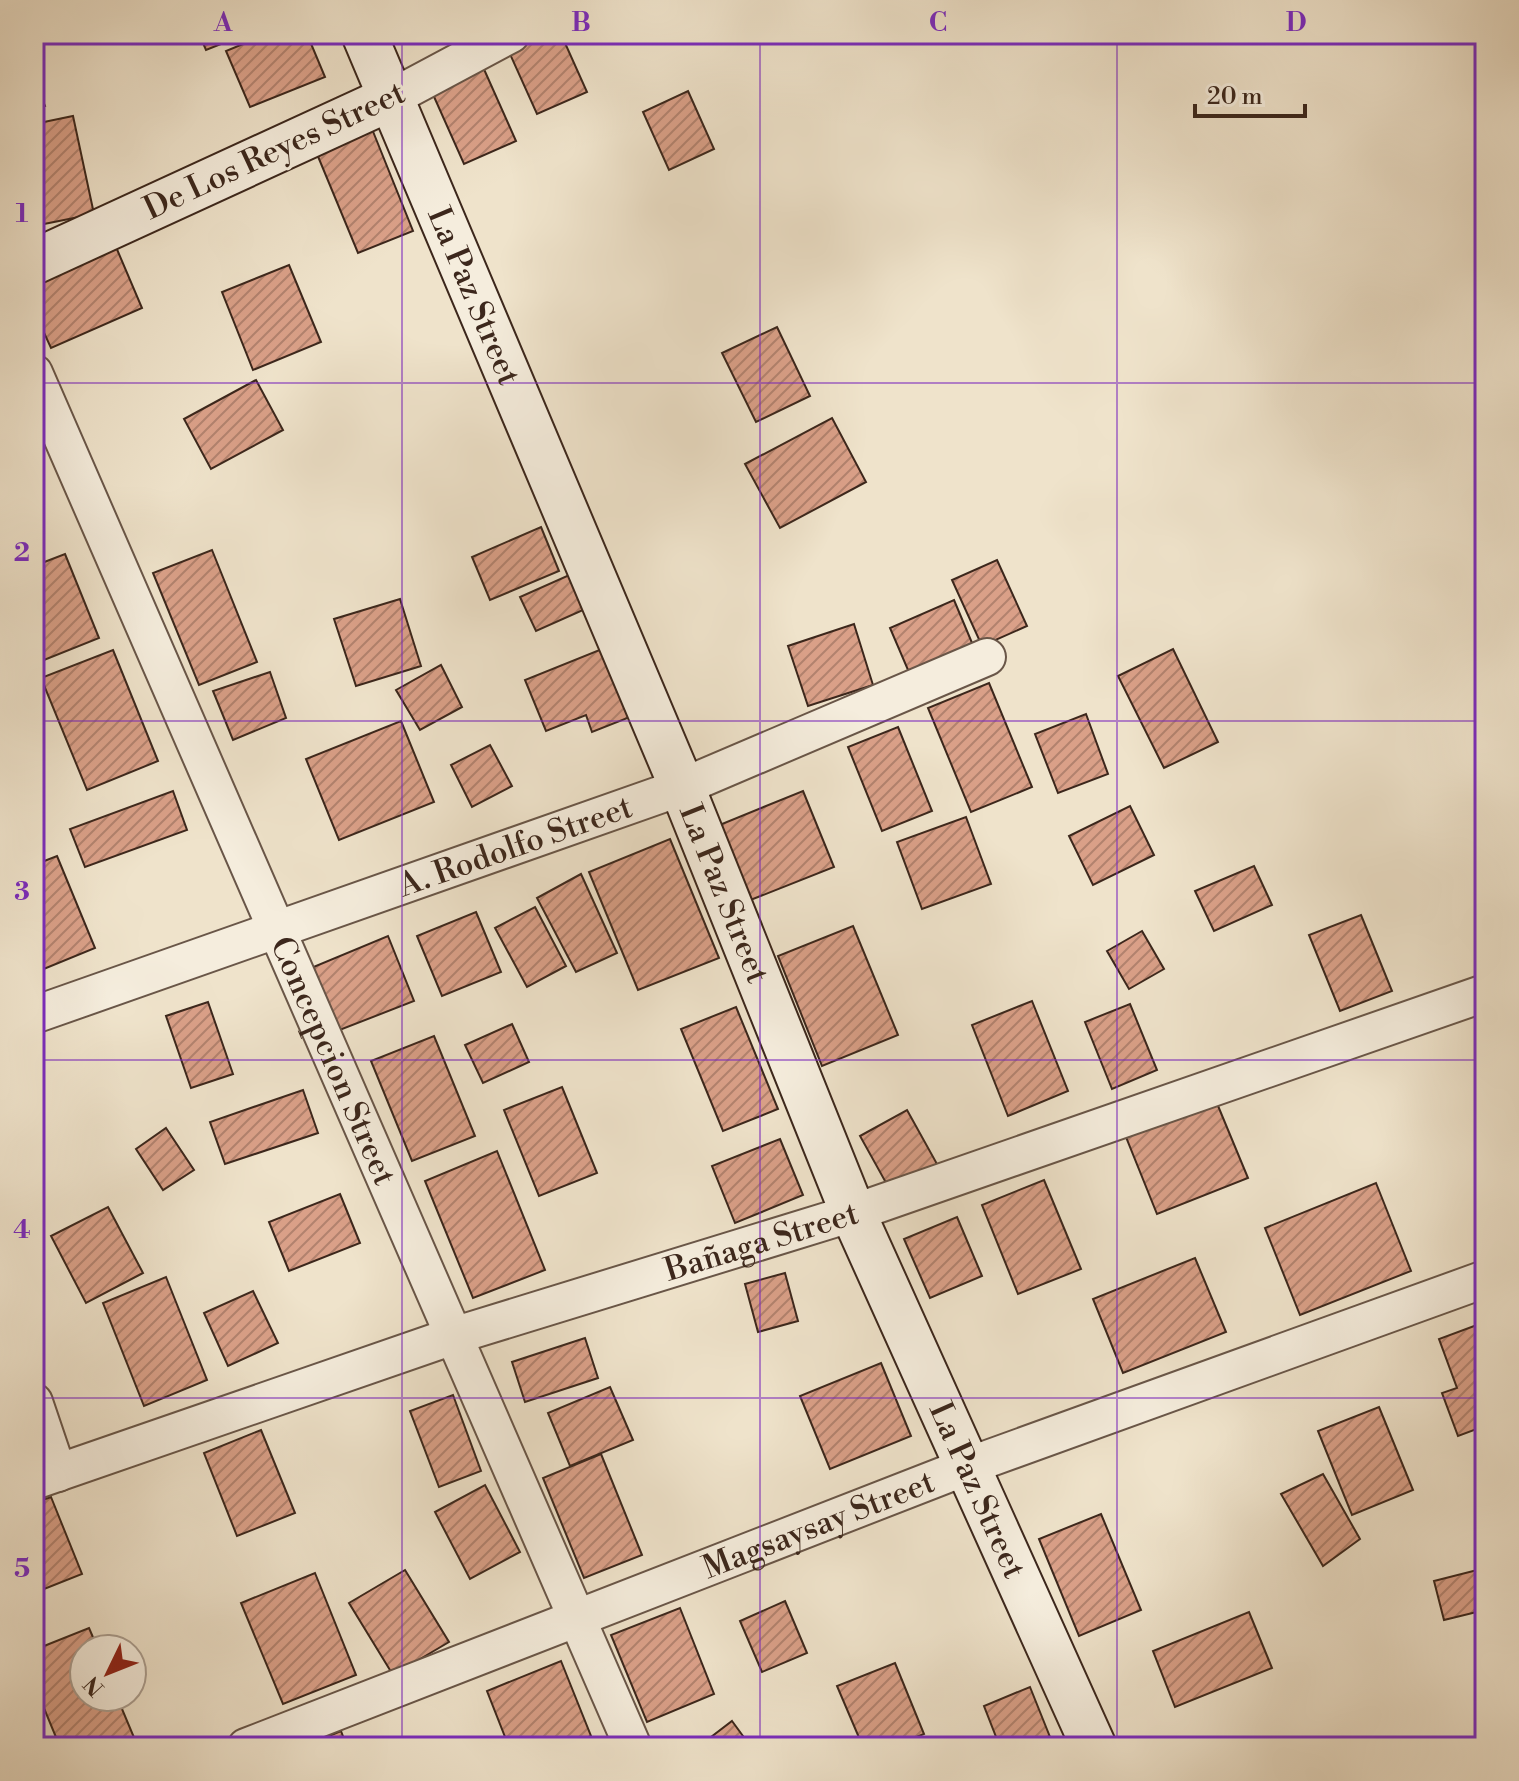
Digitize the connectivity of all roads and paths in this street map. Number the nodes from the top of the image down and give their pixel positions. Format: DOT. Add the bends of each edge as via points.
graph roads {
  1 [pos="364,34"];
  2 [pos="511,34"];
  3 [pos="393,97"];
  4 [pos="34,262"];
  5 [pos="34,373"];
  6 [pos="987,657"];
  7 [pos="682,787"];
  8 [pos="278,928"];
  9 [pos="1485,993"];
  10 [pos="34,1015"];
  11 [pos="853,1213"];
  12 [pos="1485,1279"];
  13 [pos="453,1336"];
  14 [pos="34,1402"];
  15 [pos="968,1466"];
  16 [pos="46,1477"];
  17 [pos="577,1619"];
  18 [pos="246,1747"];
  19 [pos="633,1747"];
  20 [pos="1094,1747"];
  1 -- 3 [label="street, La Paz Street"];
  2 -- 3 [label="street, De Los Reyes Street"];
  3 -- 4 [label="street, De Los Reyes Street"];
  3 -- 7 [label="street, La Paz Street"];
  5 -- 8 [label="street, Concepcion Street"];
  6 -- 7 [label="street, A. Rodolfo Street"];
  7 -- 8 [label="street, A. Rodolfo Street"];
  7 -- 11 [label="street, La Paz Street"];
  8 -- 10 [label="street, A. Rodolfo Street"];
  8 -- 13 [label="street, Concepcion Street"];
  9 -- 11 [label="street, Bañaga Street"];
  11 -- 13 [label="street, Bañaga Street"];
  11 -- 15 [label="street, La Paz Street"];
  12 -- 15 [label="street, Magsaysay Street"];
  13 -- 16 [label="street, Bañaga Street"];
  13 -- 17 [label="street, Concepcion Street"];
  14 -- 16 [label="street"];
  15 -- 17 [label="street, Magsaysay Street"];
  15 -- 20 [label="street, La Paz Street"];
  17 -- 18 [label="street, Magsaysay Street"];
  17 -- 19 [label="street, Concepcion Street"];
}
